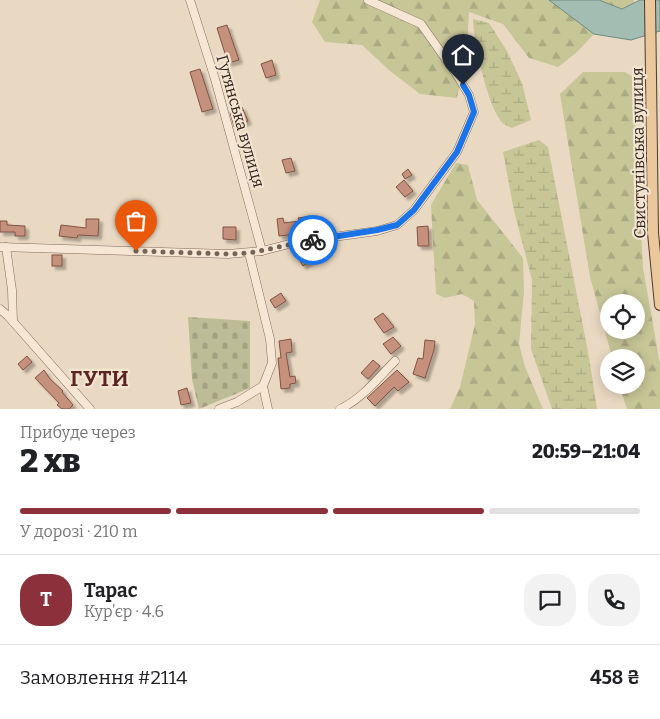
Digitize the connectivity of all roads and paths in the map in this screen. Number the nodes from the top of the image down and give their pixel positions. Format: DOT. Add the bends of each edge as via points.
graph roads {
  1 [pos="190,0"];
  2 [pos="368,0"];
  3 [pos="650,0"];
  4 [pos="3,247"];
  5 [pos="262,251"];
  6 [pos="249,253"];
  7 [pos="660,304"];
  8 [pos="0,309"];
  9 [pos="13,322"];
  10 [pos="395,361"];
  11 [pos="263,386"];
  12 [pos="90,409"];
  13 [pos="219,409"];
  14 [pos="268,409"];
  15 [pos="340,409"];
  1 -- 5 [label="street, Гутянська вулиця"];
  2 -- 5 [label="street" via="422,24 469,95 474,112 457,152 414,210 397,225"];
  3 -- 7 [label="main road, Свистунівська вулиця" via="653,234"];
  4 -- 6 [label="street"];
  4 -- 9 [label="street" via="12,290"];
  5 -- 6 [label="street"];
  6 -- 11 [label="street" via="270,338 272,363"];
  8 -- 9 [label="street"];
  9 -- 12 [label="street"];
  10 -- 15 [label="street" via="352,404"];
  11 -- 13 [label="street"];
  11 -- 14 [label="street"];
}
